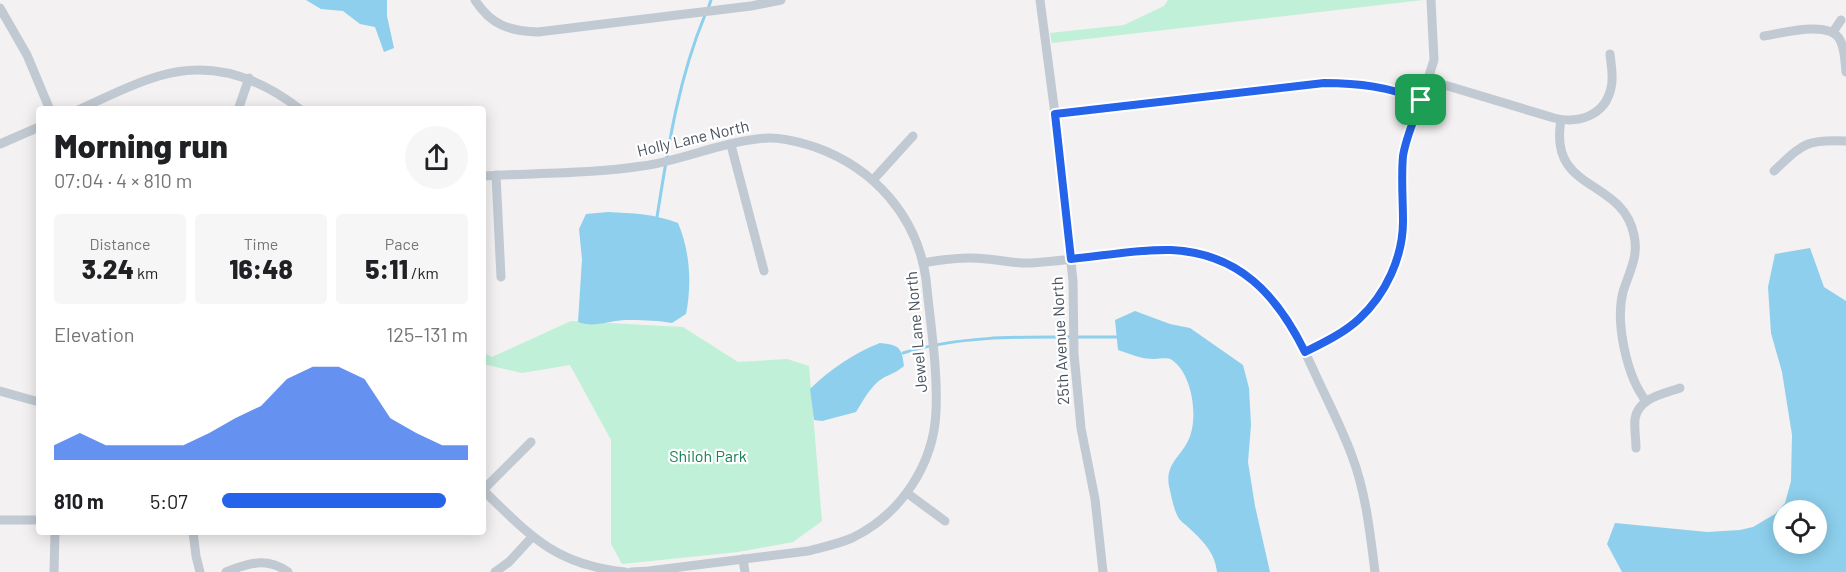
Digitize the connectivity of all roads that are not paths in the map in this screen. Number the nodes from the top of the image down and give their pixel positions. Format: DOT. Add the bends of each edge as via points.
graph roads {
  1 [pos="475,0"];
  2 [pos="781,0"];
  3 [pos="1040,0"];
  4 [pos="1431,0"];
  5 [pos="0,8"];
  6 [pos="1842,20"];
  7 [pos="1833,32"];
  8 [pos="1764,36"];
  9 [pos="1610,54"];
  10 [pos="1846,72"];
  11 [pos="249,78"];
  12 [pos="1428,80"];
  13 [pos="1421,100"];
  14 [pos="48,106"];
  15 [pos="87,106"];
  16 [pos="239,106"];
  17 [pos="296,106"];
  18 [pos="1055,114"];
  19 [pos="1561,120"];
  20 [pos="36,128"];
  21 [pos="913,136"];
  22 [pos="1846,141"];
  23 [pos="0,144"];
  24 [pos="730,145"];
  25 [pos="1774,171"];
  26 [pos="496,175"];
  27 [pos="486,176"];
  28 [pos="873,180"];
  29 [pos="1071,259"];
  30 [pos="923,263"];
  31 [pos="764,271"];
  32 [pos="501,278"];
  33 [pos="1305,352"];
  34 [pos="1680,388"];
  35 [pos="0,391"];
  36 [pos="36,401"];
  37 [pos="1646,402"];
  38 [pos="531,442"];
  39 [pos="1636,448"];
  40 [pos="486,487"];
  41 [pos="486,493"];
  42 [pos="907,493"];
  43 [pos="0,520"];
  44 [pos="36,520"];
  45 [pos="945,522"];
  46 [pos="56,535"];
  47 [pos="193,535"];
  48 [pos="532,537"];
  49 [pos="743,559"];
  50 [pos="54,572"];
  51 [pos="200,572"];
  52 [pos="226,572"];
  53 [pos="288,572"];
  54 [pos="495,572"];
  55 [pos="625,572"];
  56 [pos="630,572"];
  57 [pos="745,572"];
  58 [pos="1103,572"];
  59 [pos="1375,572"];
  1 -- 2 [label="street" via="492,20 522,32"];
  3 -- 18 [label="street, 25th Avenue North"];
  4 -- 12 [label="street" via="1434,60"];
  5 -- 14 [label="street" via="27,55"];
  6 -- 7 [label="street"];
  7 -- 8 [label="street" via="1818,29"];
  7 -- 10 [label="street" via="1840,39"];
  9 -- 19 [label="street" via="1612,76 1607,100 1589,116"];
  11 -- 15 [label="street" via="206,70 182,71 137,83"];
  11 -- 16 [label="street"];
  11 -- 17 [label="street"];
  12 -- 13 [label="street"];
  12 -- 19 [label="street"];
  13 -- 18 [label="street" via="1377,86 1324,83"];
  13 -- 33 [label="street" via="1404,153 1403,222 1395,265 1374,303 1359,319"];
  18 -- 29 [label="street, 25th Avenue North"];
  19 -- 37 [label="street" via="1559,144 1571,171 1619,205 1634,233 1634,265 1623,292 1621,318 1629,369"];
  20 -- 23 [label="street"];
  21 -- 28 [label="street"];
  22 -- 25 [label="street" via="1814,141 1795,151"];
  24 -- 26 [label="street, Holly Lane North" via="623,169"];
  24 -- 28 [label="street, Holly Lane North" via="757,138 791,140 844,159"];
  24 -- 31 [label="street"];
  26 -- 27 [label="street, Holly Lane North"];
  26 -- 32 [label="street"];
  28 -- 30 [label="street, Holly Lane North" via="907,222"];
  29 -- 30 [label="street, Jewel Lane North" via="1022,263 962,258"];
  29 -- 33 [label="street, Jewel Lane North" via="1170,250 1214,259 1254,280 1270,296"];
  29 -- 58 [label="street, 25th Avenue North" via="1080,416"];
  30 -- 42 [label="street, Jewel Lane North" via="936,413 927,457"];
  33 -- 59 [label="street, Jewel Lane North" via="1352,457 1364,501"];
  34 -- 37 [label="street"];
  35 -- 36 [label="street"];
  37 -- 39 [label="street" via="1635,419"];
  38 -- 40 [label="street"];
  41 -- 48 [label="street"];
  42 -- 45 [label="street"];
  42 -- 49 [label="street, Jewel Lane North" via="872,527 851,538 808,551"];
  43 -- 44 [label="street"];
  46 -- 50 [label="street"];
  47 -- 51 [label="street"];
  48 -- 54 [label="street"];
  48 -- 55 [label="street" via="580,564"];
  49 -- 56 [label="street, Jewel Lane North"];
  49 -- 57 [label="street"];
  52 -- 53 [label="street" via="255,562"];
}
